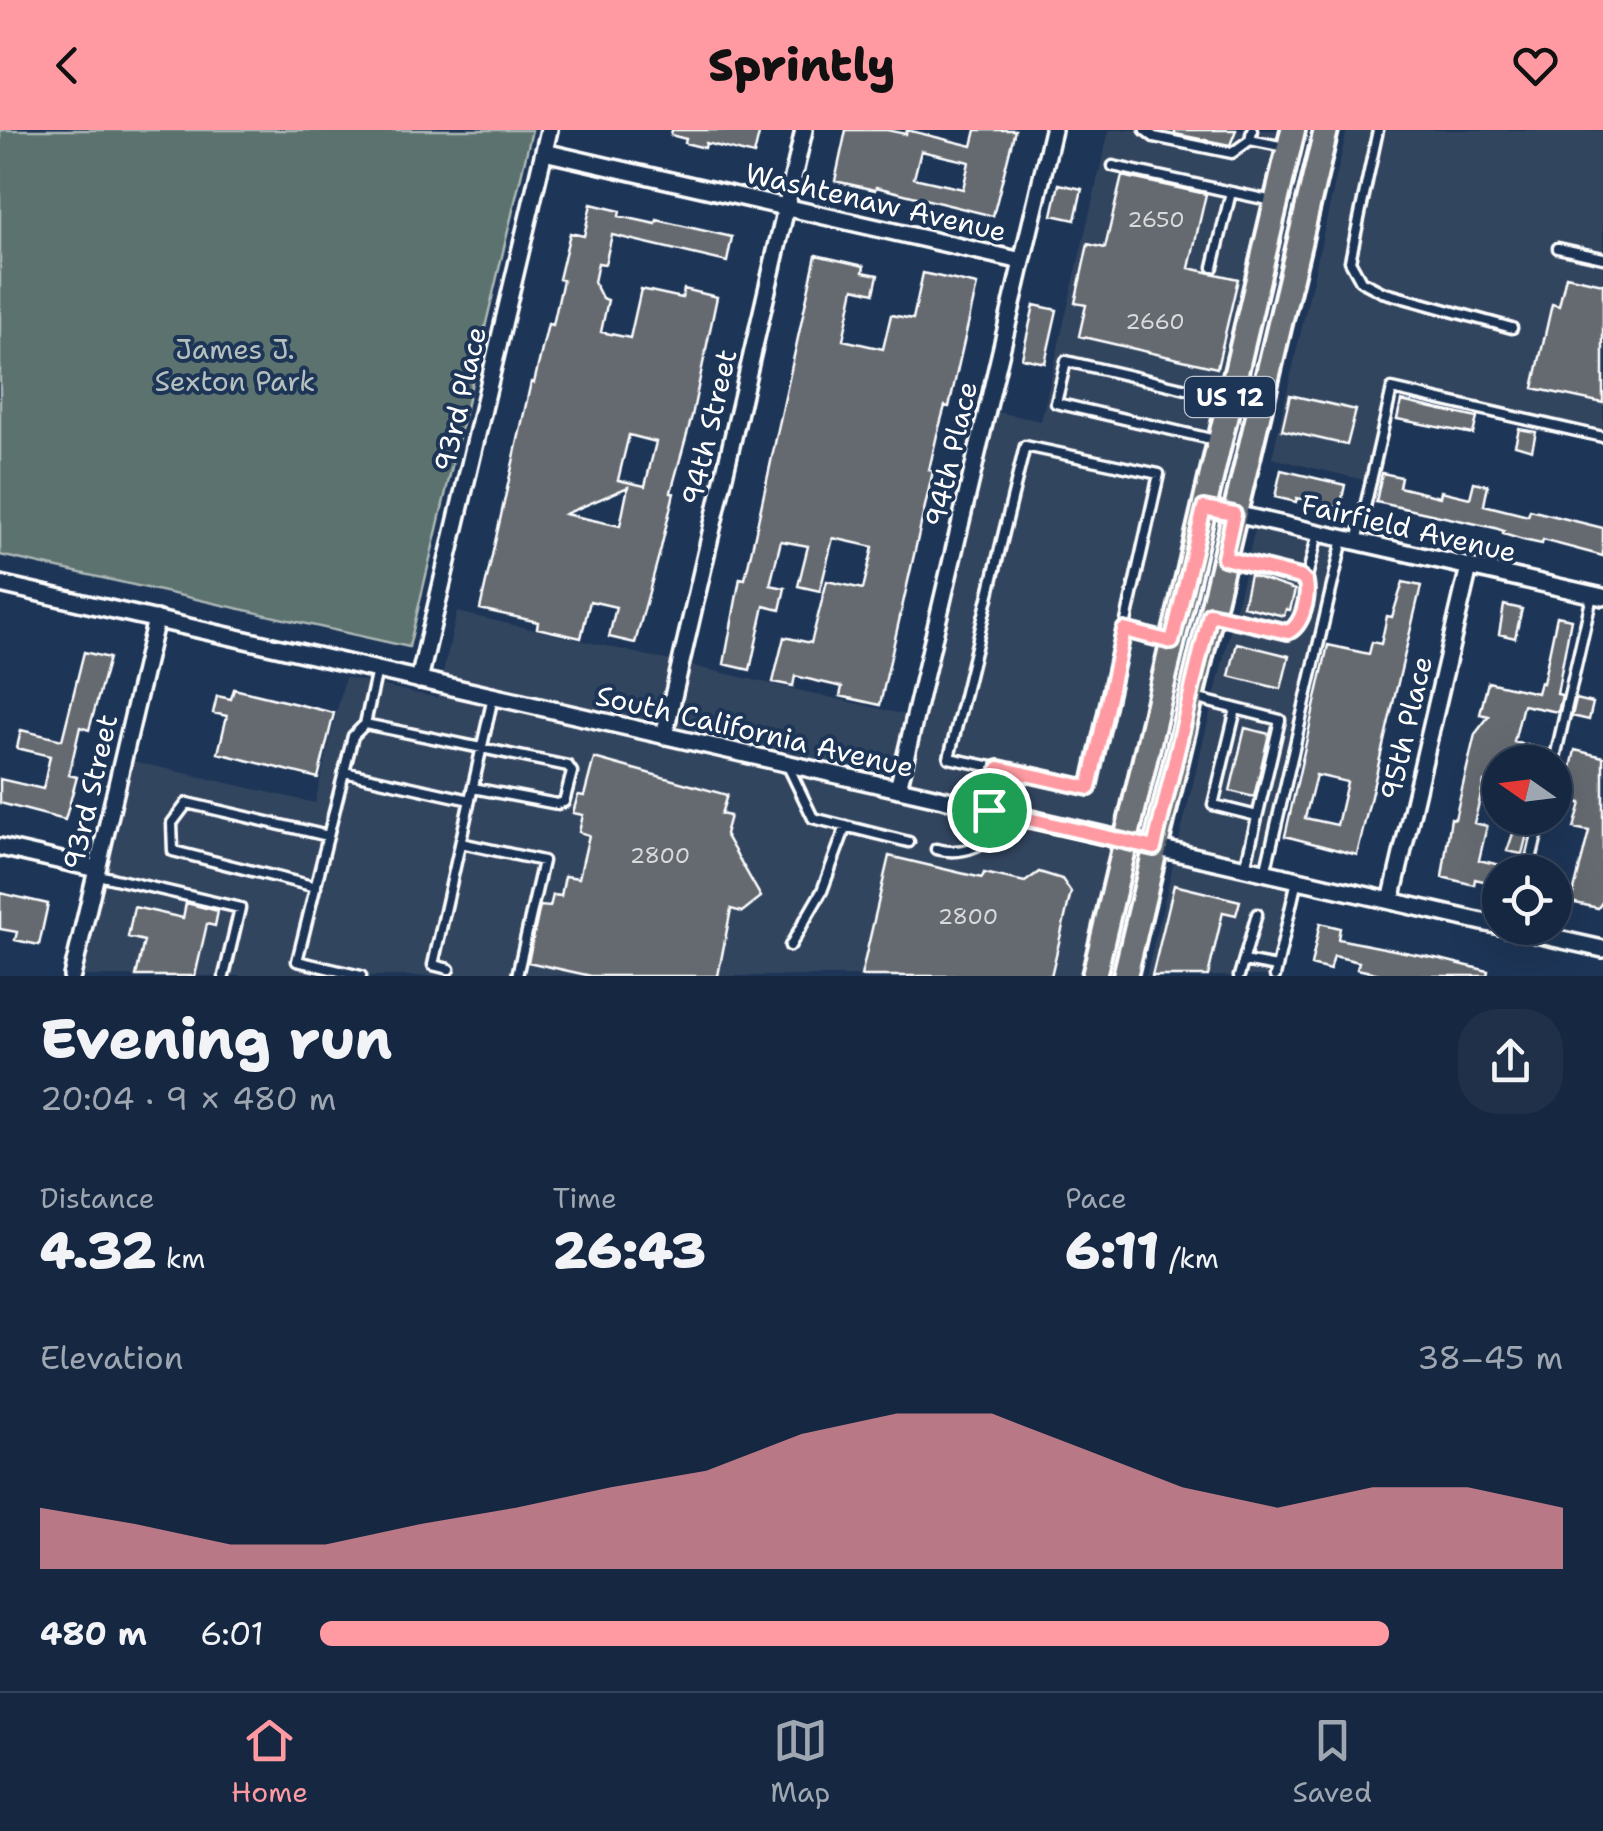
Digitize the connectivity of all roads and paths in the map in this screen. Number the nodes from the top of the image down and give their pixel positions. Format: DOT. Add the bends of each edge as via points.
graph roads {
  1 [pos="550,130"];
  2 [pos="804,130"];
  3 [pos="1053,130"];
  4 [pos="1145,130"];
  5 [pos="1326,130"];
  6 [pos="1378,130"];
  7 [pos="1251,135"];
  8 [pos="1291,139"];
  9 [pos="544,152"];
  10 [pos="1113,166"];
  11 [pos="1231,192"];
  12 [pos="1276,202"];
  13 [pos="785,207"];
  14 [pos="1558,248"];
  15 [pos="1603,258"];
  16 [pos="1022,261"];
  17 [pos="1214,267"];
  18 [pos="1512,328"];
  19 [pos="1229,400"];
  20 [pos="1603,437"];
  21 [pos="1220,441"];
  22 [pos="1204,508"];
  23 [pos="1234,514"];
  24 [pos="1318,533"];
  25 [pos="1350,540"];
  26 [pos="1224,558"];
  27 [pos="1470,567"];
  28 [pos="1306,582"];
  29 [pos="0,584"];
  30 [pos="1598,596"];
  31 [pos="1210,614"];
  32 [pos="156,620"];
  33 [pos="1124,630"];
  34 [pos="1172,642"];
  35 [pos="378,670"];
  36 [pos="419,680"];
  37 [pos="493,696"];
  38 [pos="1190,697"];
  39 [pos="1236,709"];
  40 [pos="366,724"];
  41 [pos="664,736"];
  42 [pos="1228,745"];
  43 [pos="1559,745"];
  44 [pos="1241,748"];
  45 [pos="481,750"];
  46 [pos="787,764"];
  47 [pos="999,768"];
  48 [pos="344,772"];
  49 [pos="1221,772"];
  50 [pos="1234,774"];
  51 [pos="472,788"];
  52 [pos="898,790"];
  53 [pos="470,800"];
  54 [pos="989,810"];
  55 [pos="1257,816"];
  56 [pos="1018,817"];
  57 [pos="846,826"];
  58 [pos="328,836"];
  59 [pos="1125,841"];
  60 [pos="461,842"];
  61 [pos="910,842"];
  62 [pos="0,847"];
  63 [pos="1154,848"];
  64 [pos="936,849"];
  65 [pos="1245,868"];
  66 [pos="96,872"];
  67 [pos="1265,873"];
  68 [pos="1297,880"];
  69 [pos="316,887"];
  70 [pos="1391,901"];
  71 [pos="1256,914"];
  72 [pos="1482,922"];
  73 [pos="1572,942"];
  74 [pos="790,946"];
  75 [pos="1603,949"];
  76 [pos="1244,961"];
  77 [pos="434,965"];
  78 [pos="448,969"];
  79 [pos="1276,972"];
  80 [pos="72,976"];
  81 [pos="224,976"];
  82 [pos="360,976"];
  83 [pos="429,976"];
  84 [pos="518,976"];
  85 [pos="1094,976"];
  86 [pos="1125,976"];
  87 [pos="1239,976"];
  1 -- 9 [label="street, 93rd Place"];
  2 -- 13 [label="street, 94th Street"];
  3 -- 16 [label="street, 94th Place"];
  4 -- 7 [label="lane" via="1154,138 1232,153"];
  5 -- 23 [label="main road, US 12"];
  6 -- 18 [label="lane" via="1350,261 1361,281"];
  7 -- 8 [label="lane"];
  8 -- 12 [label="main road, US 12"];
  9 -- 13 [label="street, Washtenaw Avenue"];
  9 -- 36 [label="street, 93rd Place"];
  10 -- 11 [label="lane"];
  11 -- 12 [label="lane"];
  11 -- 17 [label="lane"];
  12 -- 19 [label="main road, US 12"];
  13 -- 16 [label="street, Washtenaw Avenue"];
  13 -- 41 [label="street, 94th Street"];
  14 -- 15 [label="lane"];
  16 -- 52 [label="street, 94th Place"];
  19 -- 21 [label="main road, US 12"];
  19 -- 21 [label="lane" via="1066,361 1056,404"];
  20 -- 25 [label="lane" via="1392,389"];
  21 -- 22 [label="main road, US 12"];
  22 -- 23 [label="street, Fairfield Avenue"];
  22 -- 34 [label="main road, US 12"];
  23 -- 24 [label="street, Fairfield Avenue"];
  23 -- 26 [label="main road, US 12"];
  24 -- 25 [label="street, Fairfield Avenue"];
  24 -- 28 [label="lane"];
  25 -- 27 [label="street, Fairfield Avenue"];
  25 -- 67 [label="lane"];
  26 -- 28 [label="lane"];
  26 -- 31 [label="main road, US 12"];
  27 -- 30 [label="street, Fairfield Avenue"];
  27 -- 70 [label="street, 95th Place"];
  28 -- 31 [label="lane" via="1299,624 1288,632"];
  29 -- 32 [label="street, South California Avenue"];
  30 -- 43 [label="lane"];
  31 -- 38 [label="main road, US 12"];
  32 -- 35 [label="street, South California Avenue"];
  32 -- 66 [label="street, 93rd Street"];
  33 -- 34 [label="lane"];
  33 -- 47 [label="lane" via="1089,788"];
  33 -- 47 [label="lane" via="1160,474 1025,446 950,758"];
  34 -- 59 [label="main road, US 12"];
  35 -- 36 [label="street, South California Avenue"];
  35 -- 40 [label="lane"];
  36 -- 37 [label="street, South California Avenue"];
  37 -- 41 [label="street, South California Avenue"];
  37 -- 45 [label="lane"];
  38 -- 39 [label="lane"];
  38 -- 63 [label="main road, US 12"];
  39 -- 42 [label="lane"];
  39 -- 55 [label="lane" via="1280,720"];
  40 -- 45 [label="lane"];
  40 -- 48 [label="lane" via="353,736"];
  41 -- 46 [label="street, South California Avenue"];
  42 -- 44 [label="lane"];
  42 -- 49 [label="lane"];
  45 -- 51 [label="lane"];
  45 -- 51 [label="lane" via="568,766 570,783 564,802 556,804"];
  46 -- 52 [label="street, South California Avenue"];
  46 -- 57 [label="lane" via="813,818"];
  47 -- 54 [label="lane"];
  48 -- 53 [label="lane"];
  48 -- 58 [label="lane"];
  49 -- 50 [label="lane"];
  49 -- 55 [label="lane" via="1213,806"];
  51 -- 53 [label="lane"];
  52 -- 54 [label="street, South California Avenue"];
  53 -- 60 [label="lane"];
  54 -- 56 [label="street, South California Avenue"];
  55 -- 65 [label="lane"];
  56 -- 59 [label="street, South California Avenue"];
  56 -- 64 [label="lane" via="957,854"];
  57 -- 61 [label="lane"];
  57 -- 74 [label="lane" via="822,891"];
  58 -- 69 [label="lane"];
  58 -- 69 [label="lane" via="187,804 172,823 173,851"];
  59 -- 63 [label="street, South California Avenue"];
  59 -- 85 [label="main road, US 12"];
  60 -- 77 [label="lane"];
  60 -- 84 [label="lane" via="543,861"];
  62 -- 66 [label="street"];
  63 -- 65 [label="street, South California Avenue"];
  63 -- 86 [label="main road, US 12"];
  65 -- 67 [label="street, South California Avenue"];
  66 -- 80 [label="street, 93rd Street"];
  66 -- 81 [label="lane" via="240,908"];
  67 -- 68 [label="street, South California Avenue"];
  68 -- 70 [label="street, South California Avenue"];
  68 -- 79 [label="lane"];
  69 -- 82 [label="lane" via="297,961"];
  70 -- 72 [label="street, South California Avenue"];
  71 -- 76 [label="lane"];
  73 -- 75 [label="street, South California Avenue"];
  76 -- 79 [label="lane"];
  76 -- 87 [label="lane"];
  77 -- 78 [label="lane"];
  77 -- 83 [label="lane"];
}
